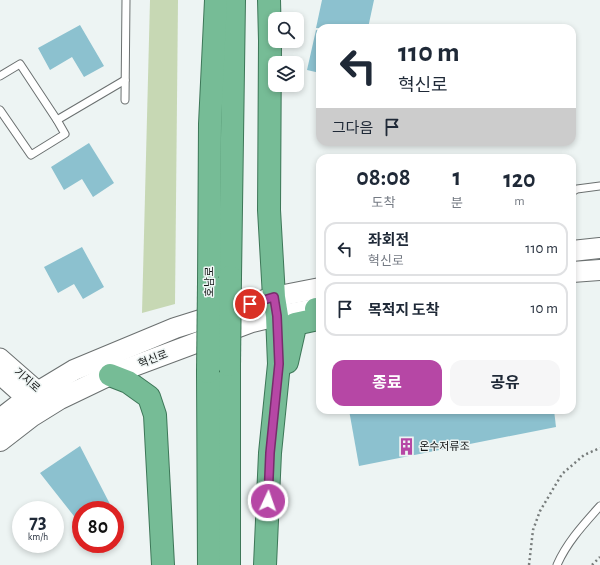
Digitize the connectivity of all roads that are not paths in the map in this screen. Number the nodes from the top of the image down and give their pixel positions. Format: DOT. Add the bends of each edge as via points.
graph roads {
  1 [pos="126,0"];
  2 [pos="216,0"];
  3 [pos="234,0"];
  4 [pos="269,0"];
  5 [pos="0,76"];
  6 [pos="125,80"];
  7 [pos="125,100"];
  8 [pos="0,110"];
  9 [pos="57,120"];
  10 [pos="600,186"];
  11 [pos="576,190"];
  12 [pos="600,248"];
  13 [pos="576,251"];
  14 [pos="600,270"];
  15 [pos="576,272"];
  16 [pos="316,290"];
  17 [pos="276,306"];
  18 [pos="316,308"];
  19 [pos="316,319"];
  20 [pos="0,358"];
  21 [pos="279,364"];
  22 [pos="8,373"];
  23 [pos="110,375"];
  24 [pos="61,378"];
  25 [pos="40,401"];
  26 [pos="0,419"];
  27 [pos="0,441"];
  28 [pos="600,506"];
  29 [pos="164,565"];
  30 [pos="209,565"];
  31 [pos="229,565"];
  32 [pos="265,565"];
  33 [pos="557,565"];
  1 -- 6 [label="lane"];
  2 -- 30 [label="highway, 호남로, bridge" via="210,124"];
  3 -- 31 [label="highway, 호남로, bridge" via="228,365"];
  4 -- 17 [label="highway" via="269,210"];
  5 -- 9 [label="lane" via="20,64"];
  6 -- 7 [label="lane"];
  6 -- 9 [label="lane"];
  8 -- 9 [label="lane" via="31,155 65,134"];
  10 -- 11 [label="lane"];
  12 -- 13 [label="main road"];
  14 -- 15 [label="main road"];
  16 -- 17 [label="main road, 혁신로"];
  17 -- 18 [label="main road, 혁신로"];
  17 -- 21 [label="highway"];
  17 -- 23 [label="main road, 혁신로" via="252,322"];
  17 -- 24 [label="main road, 혁신로" via="175,328 74,370"];
  19 -- 21 [label="highway" via="295,324 287,362"];
  20 -- 22 [label="street, 기지로"];
  21 -- 32 [label="highway" via="270,453"];
  22 -- 24 [label="street" via="36,378"];
  22 -- 25 [label="street, 기지로"];
  23 -- 25 [label="main road, 혁신로" via="60,399"];
  23 -- 29 [label="highway" via="128,382 148,397 154,415"];
  24 -- 25 [label="main road, 혁신로"];
  25 -- 26 [label="main road, 혁신로"];
  25 -- 27 [label="main road, 혁신로"];
  28 -- 33 [label="lane" via="577,532"];
}
